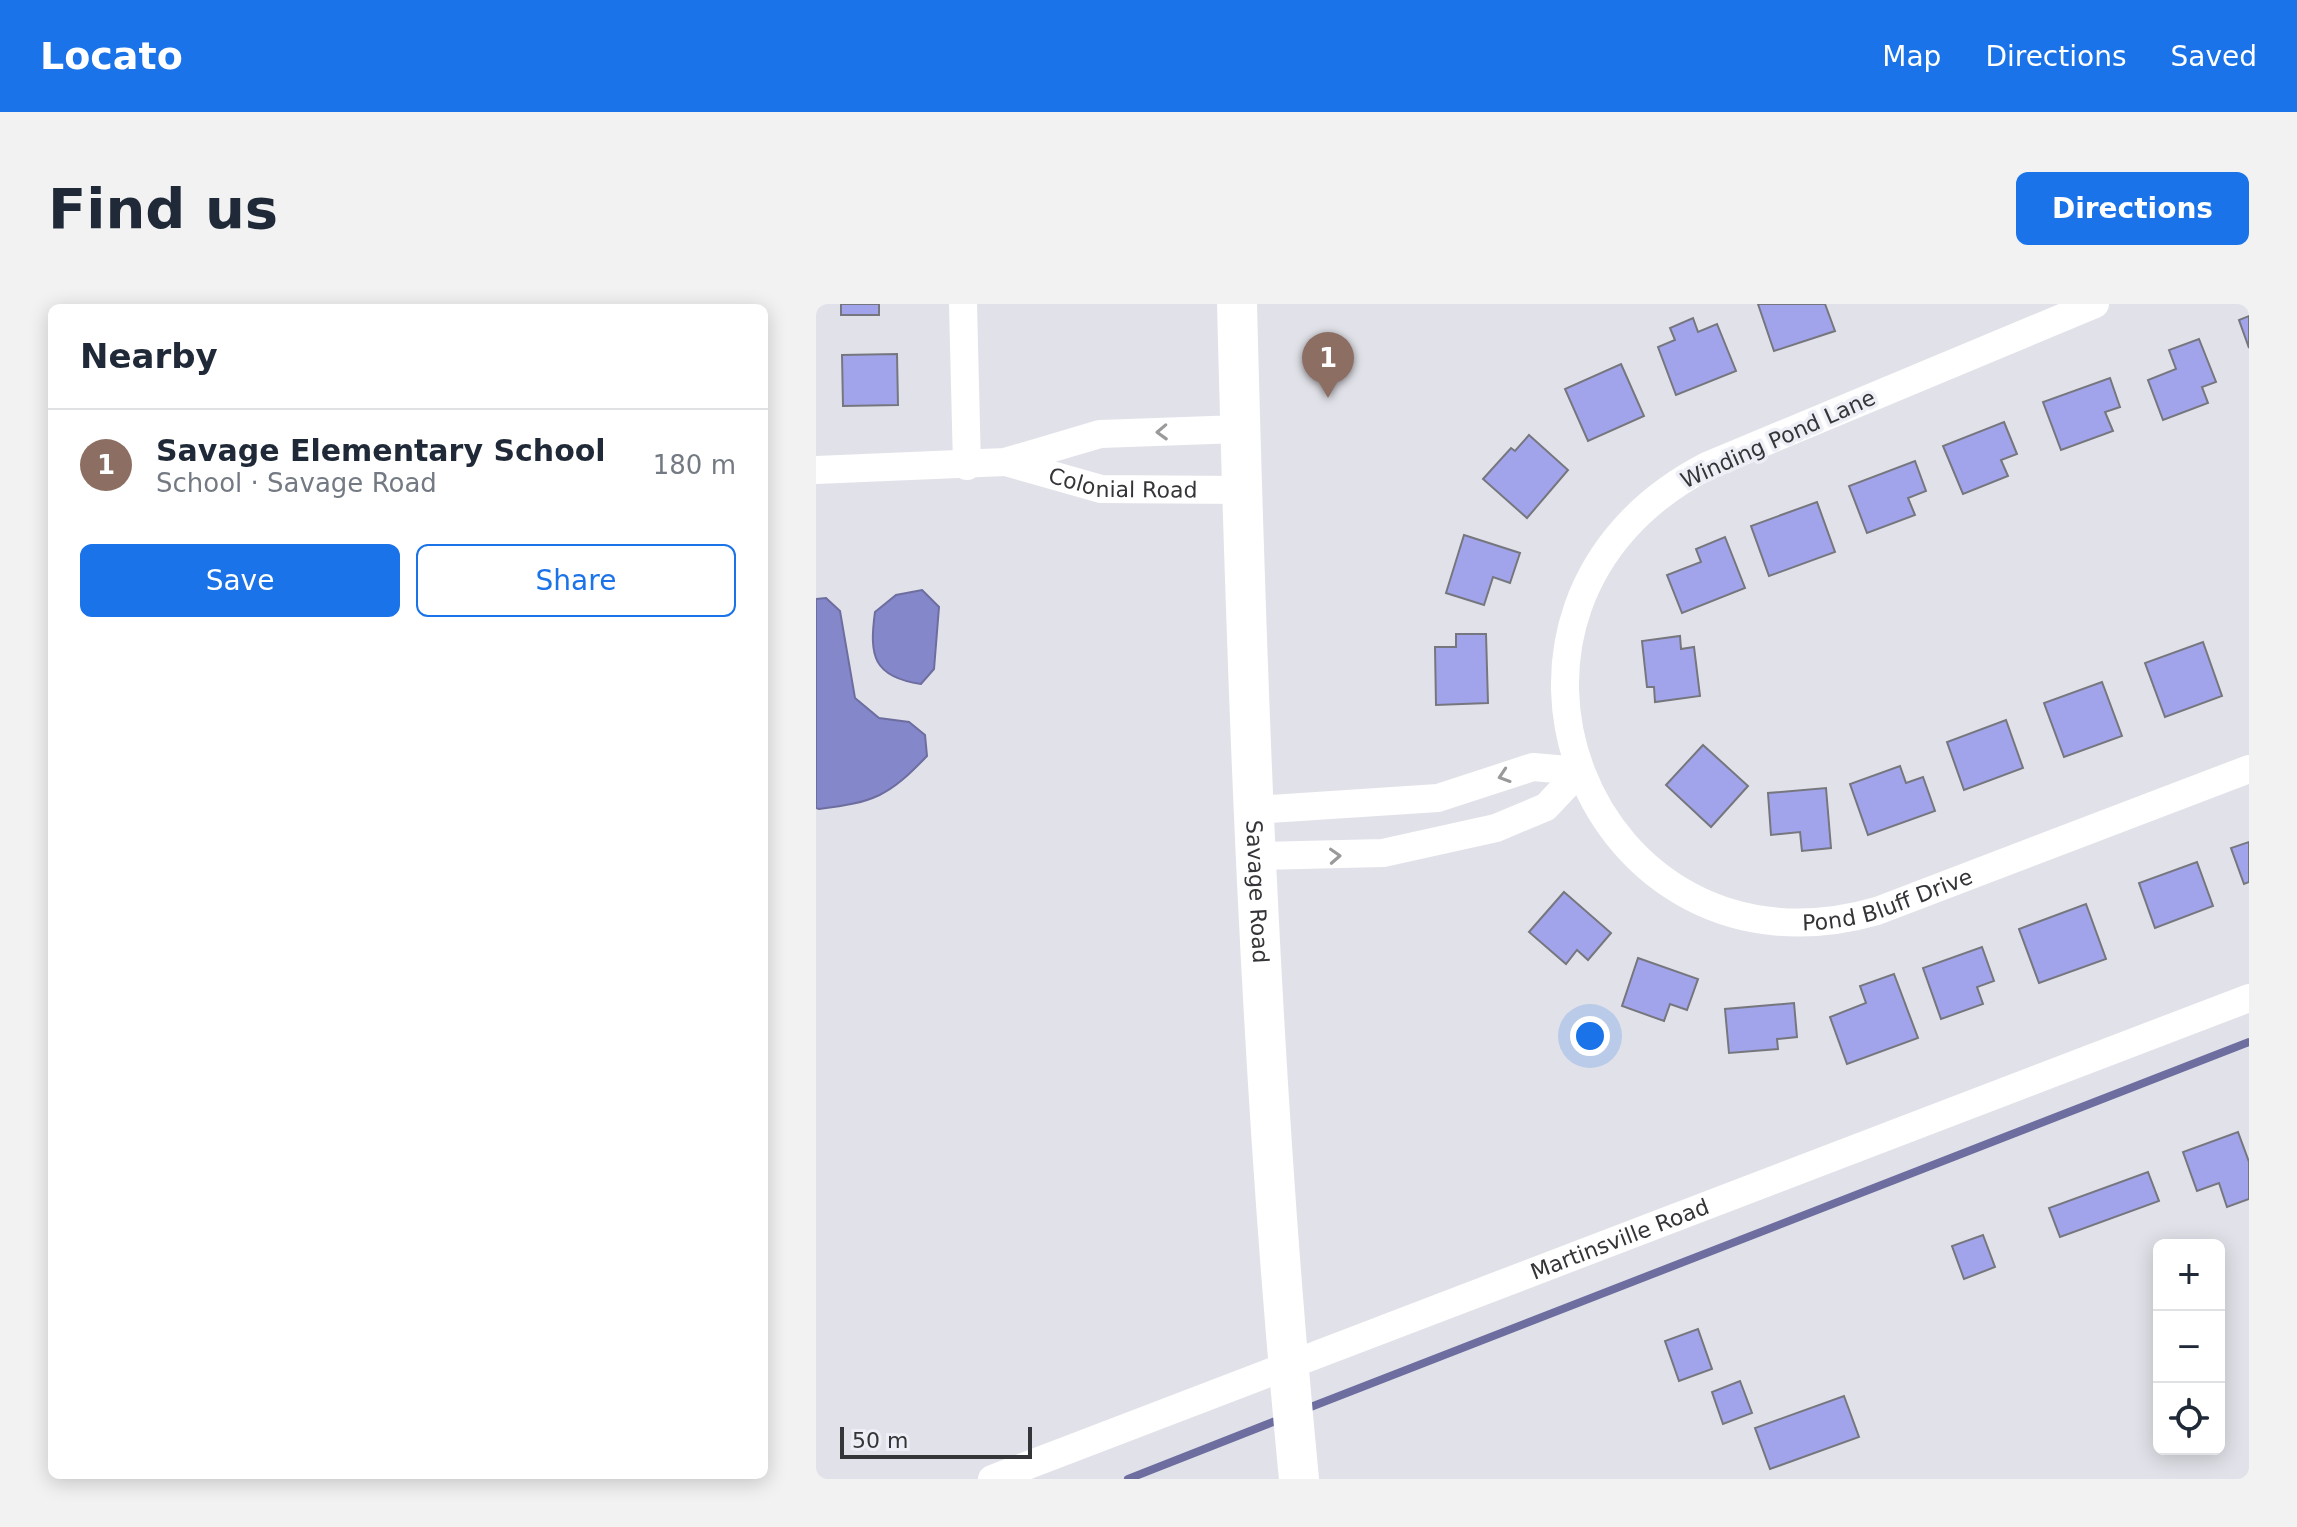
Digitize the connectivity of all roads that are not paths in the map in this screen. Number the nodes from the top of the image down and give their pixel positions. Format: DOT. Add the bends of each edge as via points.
graph roads {
  1 [pos="963,304"];
  2 [pos="1237,304"];
  3 [pos="2095,304"];
  4 [pos="1240,429"];
  5 [pos="1005,462"];
  6 [pos="967,466"];
  7 [pos="816,470"];
  8 [pos="1242,490"];
  9 [pos="2249,769"];
  10 [pos="1580,771"];
  11 [pos="1255,810"];
  12 [pos="1257,856"];
  13 [pos="2249,998"];
  14 [pos="1288,1367"];
  15 [pos="992,1479"];
  16 [pos="1299,1479"];
  1 -- 6 [label="street"];
  2 -- 4 [label="street, Savage Road"];
  3 -- 10 [label="street, Winding Pond Lane" via="1707,466 1649,501 1599,559 1572,624 1565,701"];
  4 -- 5 [label="street, Colonial Road, one-way" via="1100,434"];
  4 -- 8 [label="street, Savage Road"];
  5 -- 6 [label="street, Colonial Road"];
  5 -- 8 [label="street, Colonial Road" via="1101,489"];
  6 -- 7 [label="street, Colonial Road"];
  8 -- 11 [label="street, Savage Road"];
  9 -- 10 [label="street, Pond Bluff Drive" via="1877,911 1838,922 1796,925 1741,916 1702,902 1664,879 1611,827"];
  10 -- 11 [label="street, one-way" via="1533,767 1438,798"];
  12 -- 10 [label="street, one-way" via="1383,853 1481,832 1546,807"];
  11 -- 12 [label="street, Savage Road"];
  12 -- 14 [label="street, Savage Road"];
  13 -- 14 [label="street, Martinsville Road"];
  14 -- 15 [label="street, Martinsville Road"];
  14 -- 16 [label="street, Savage Road"];
}
